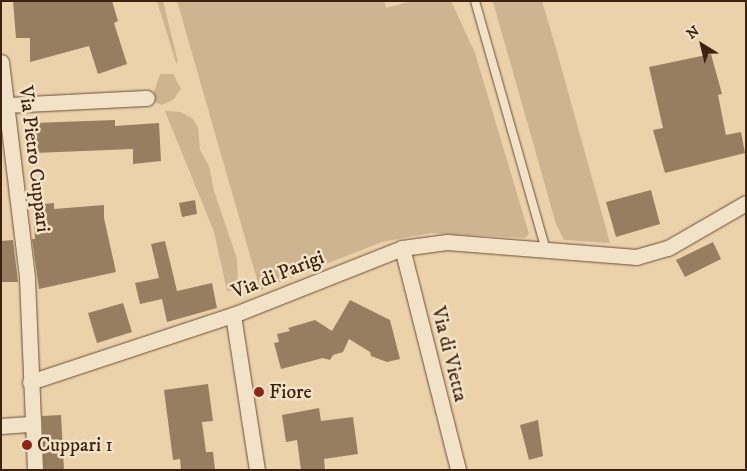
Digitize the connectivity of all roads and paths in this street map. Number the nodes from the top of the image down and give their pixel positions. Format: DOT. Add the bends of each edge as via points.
graph roads {
  1 [pos="474,1"];
  2 [pos="1,62"];
  3 [pos="2,78"];
  4 [pos="147,98"];
  5 [pos="7,105"];
  6 [pos="746,203"];
  7 [pos="402,248"];
  8 [pos="546,250"];
  9 [pos="233,315"];
  10 [pos="30,382"];
  11 [pos="32,424"];
  12 [pos="1,426"];
  13 [pos="35,470"];
  14 [pos="257,470"];
  15 [pos="458,470"];
  1 -- 8 [label="lane"];
  2 -- 3 [label="street, Via Pietro Cuppari"];
  3 -- 5 [label="street, Via Pietro Cuppari"];
  4 -- 5 [label="street"];
  5 -- 10 [label="street, Via Pietro Cuppari" via="27,278"];
  6 -- 8 [label="street, Via di Parigi" via="652,254 636,257"];
  7 -- 8 [label="street, Via di Parigi" via="437,242"];
  7 -- 9 [label="street, Via di Parigi"];
  7 -- 15 [label="street, Via di Vietta"];
  9 -- 10 [label="street, Via di Parigi"];
  9 -- 14 [label="street"];
  10 -- 11 [label="street, Via Pietro Cuppari"];
  11 -- 12 [label="street"];
  11 -- 13 [label="street, Via Pietro Cuppari"];
}
